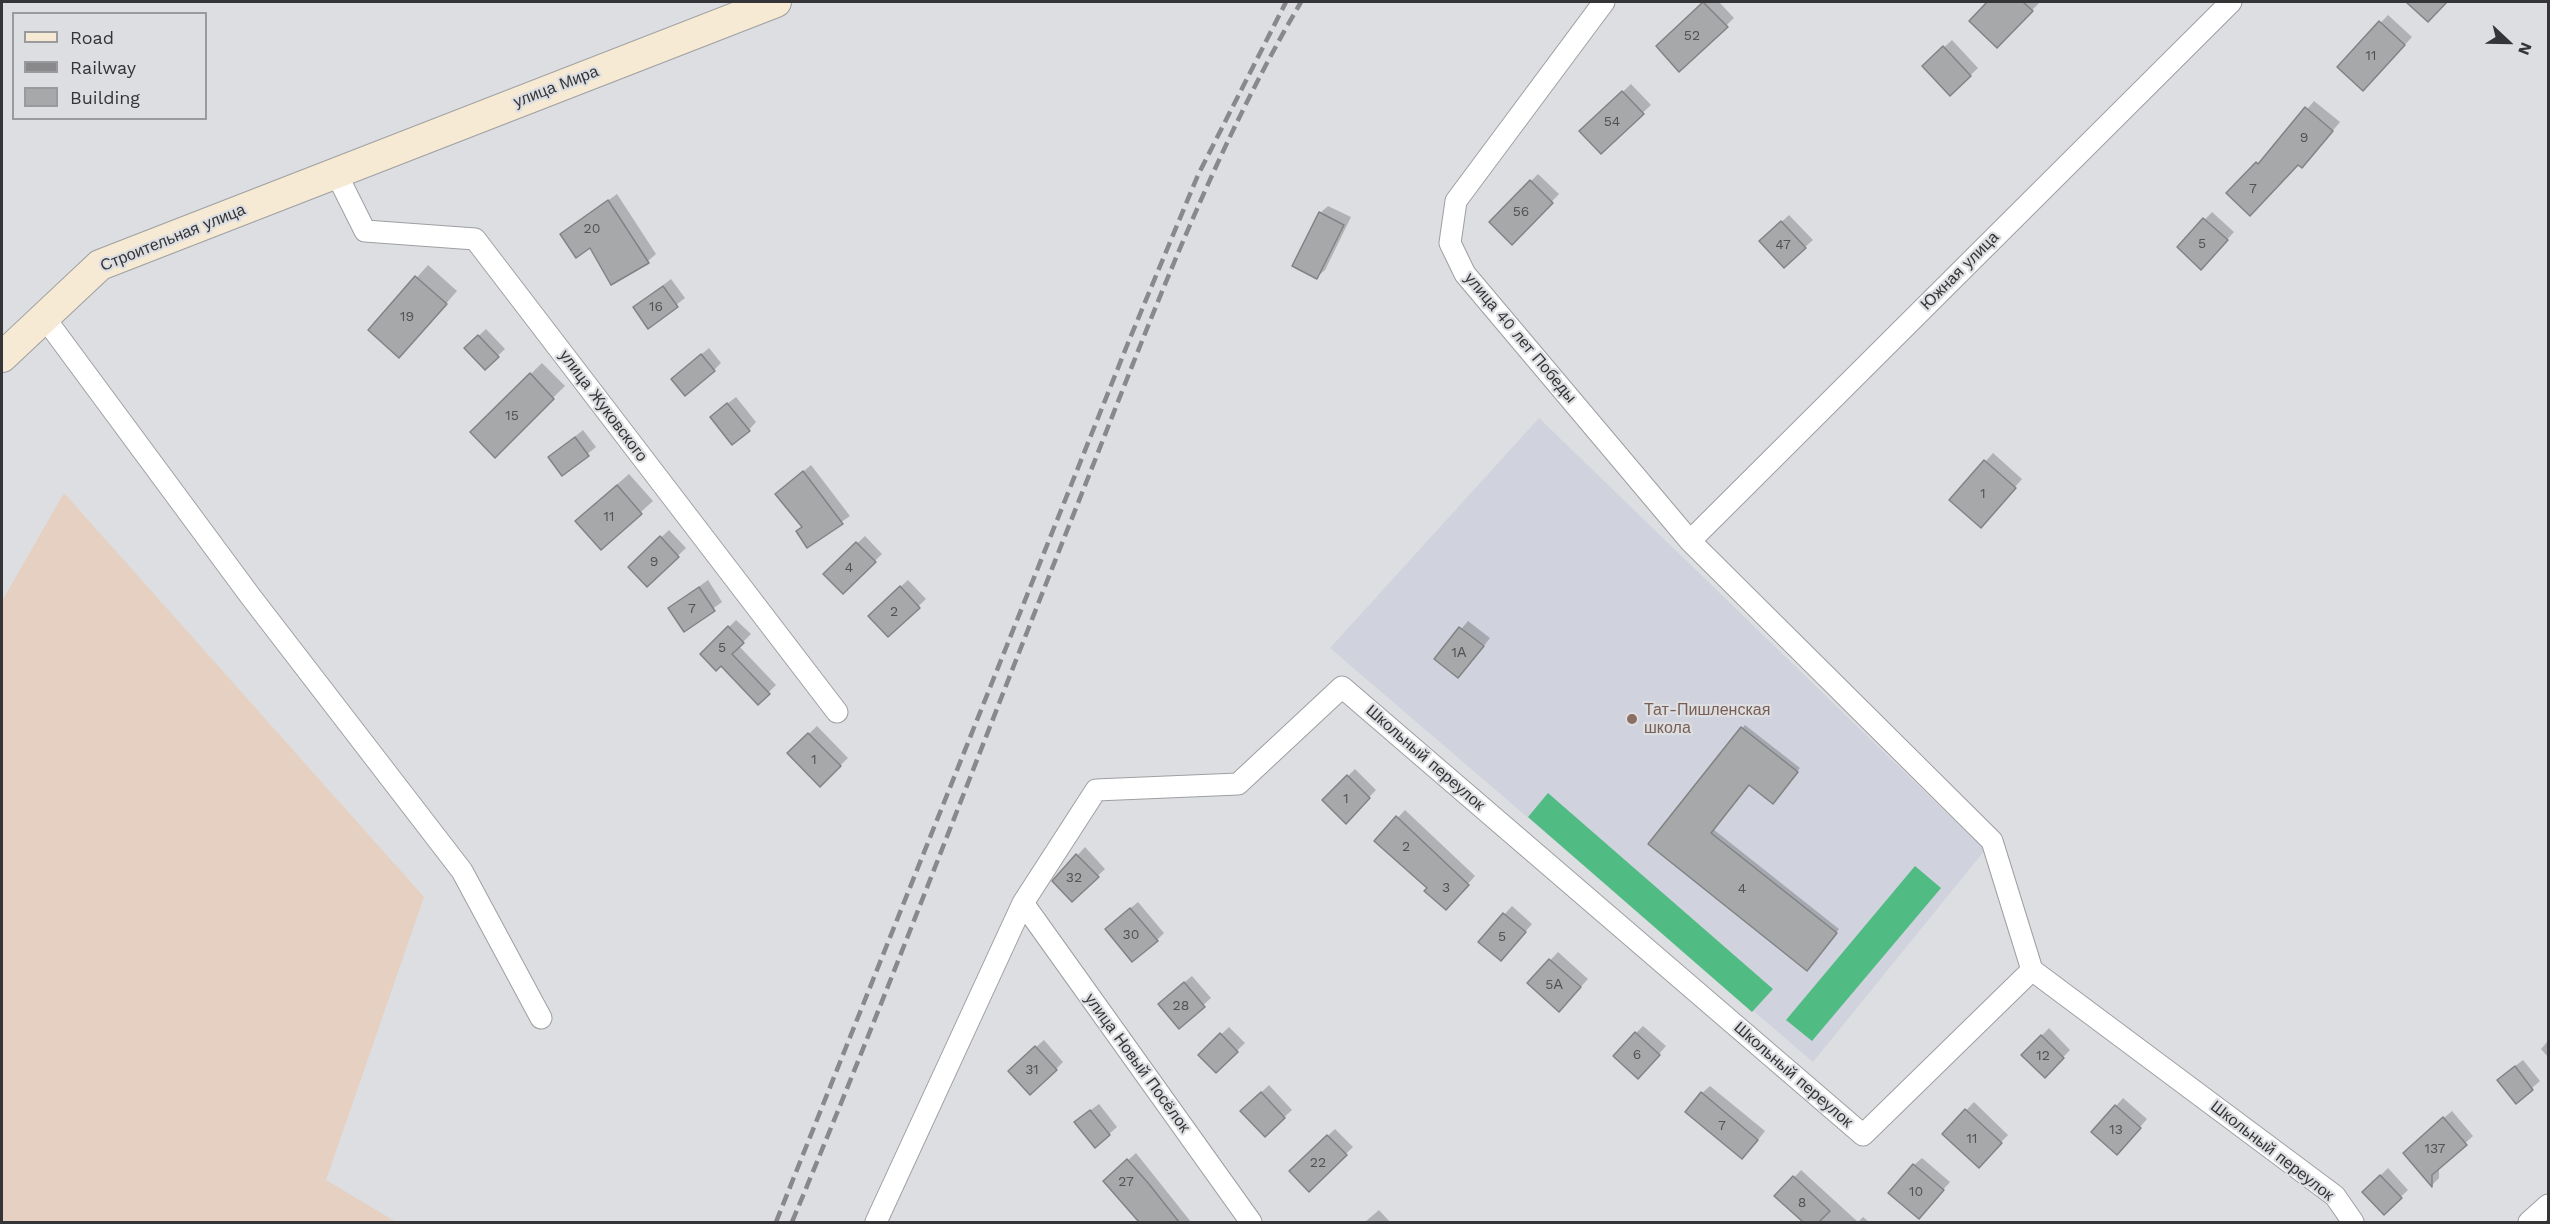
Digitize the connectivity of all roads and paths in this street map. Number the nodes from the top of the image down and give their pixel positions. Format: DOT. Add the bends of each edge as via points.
graph roads {
  1 [pos="776,2"];
  2 [pos="1604,2"];
  3 [pos="2230,2"];
  4 [pos="336,173"];
  5 [pos="44,317"];
  6 [pos="2,357"];
  7 [pos="1690,541"];
  8 [pos="837,712"];
  9 [pos="1023,903"];
  10 [pos="2032,970"];
  11 [pos="541,1018"];
  12 [pos="2548,1204"];
  13 [pos="876,1222"];
  14 [pos="1251,1222"];
  15 [pos="2353,1222"];
  16 [pos="2529,1222"];
  1 -- 4 [label="street, улица Мира"];
  2 -- 7 [label="street, улица 40 лет Победы" via="1456,201 1450,243 1465,274"];
  3 -- 7 [label="street, Южная улица"];
  4 -- 5 [label="street, Строительная улица" via="100,265"];
  4 -- 8 [label="street, улица Жуковского" via="365,231 475,239"];
  5 -- 6 [label="street, Строительная улица"];
  5 -- 11 [label="street" via="251,597 462,871"];
  7 -- 10 [label="street, улица 40 лет Победы" via="1992,841"];
  9 -- 10 [label="street, Школьный переулок" via="1096,790 1238,784 1342,687 1863,1135"];
  9 -- 13 [label="street"];
  9 -- 14 [label="street, улица Новый Посёлок"];
  10 -- 15 [label="street, Школьный переулок" via="2335,1196"];
  12 -- 16 [label="street"];
}
